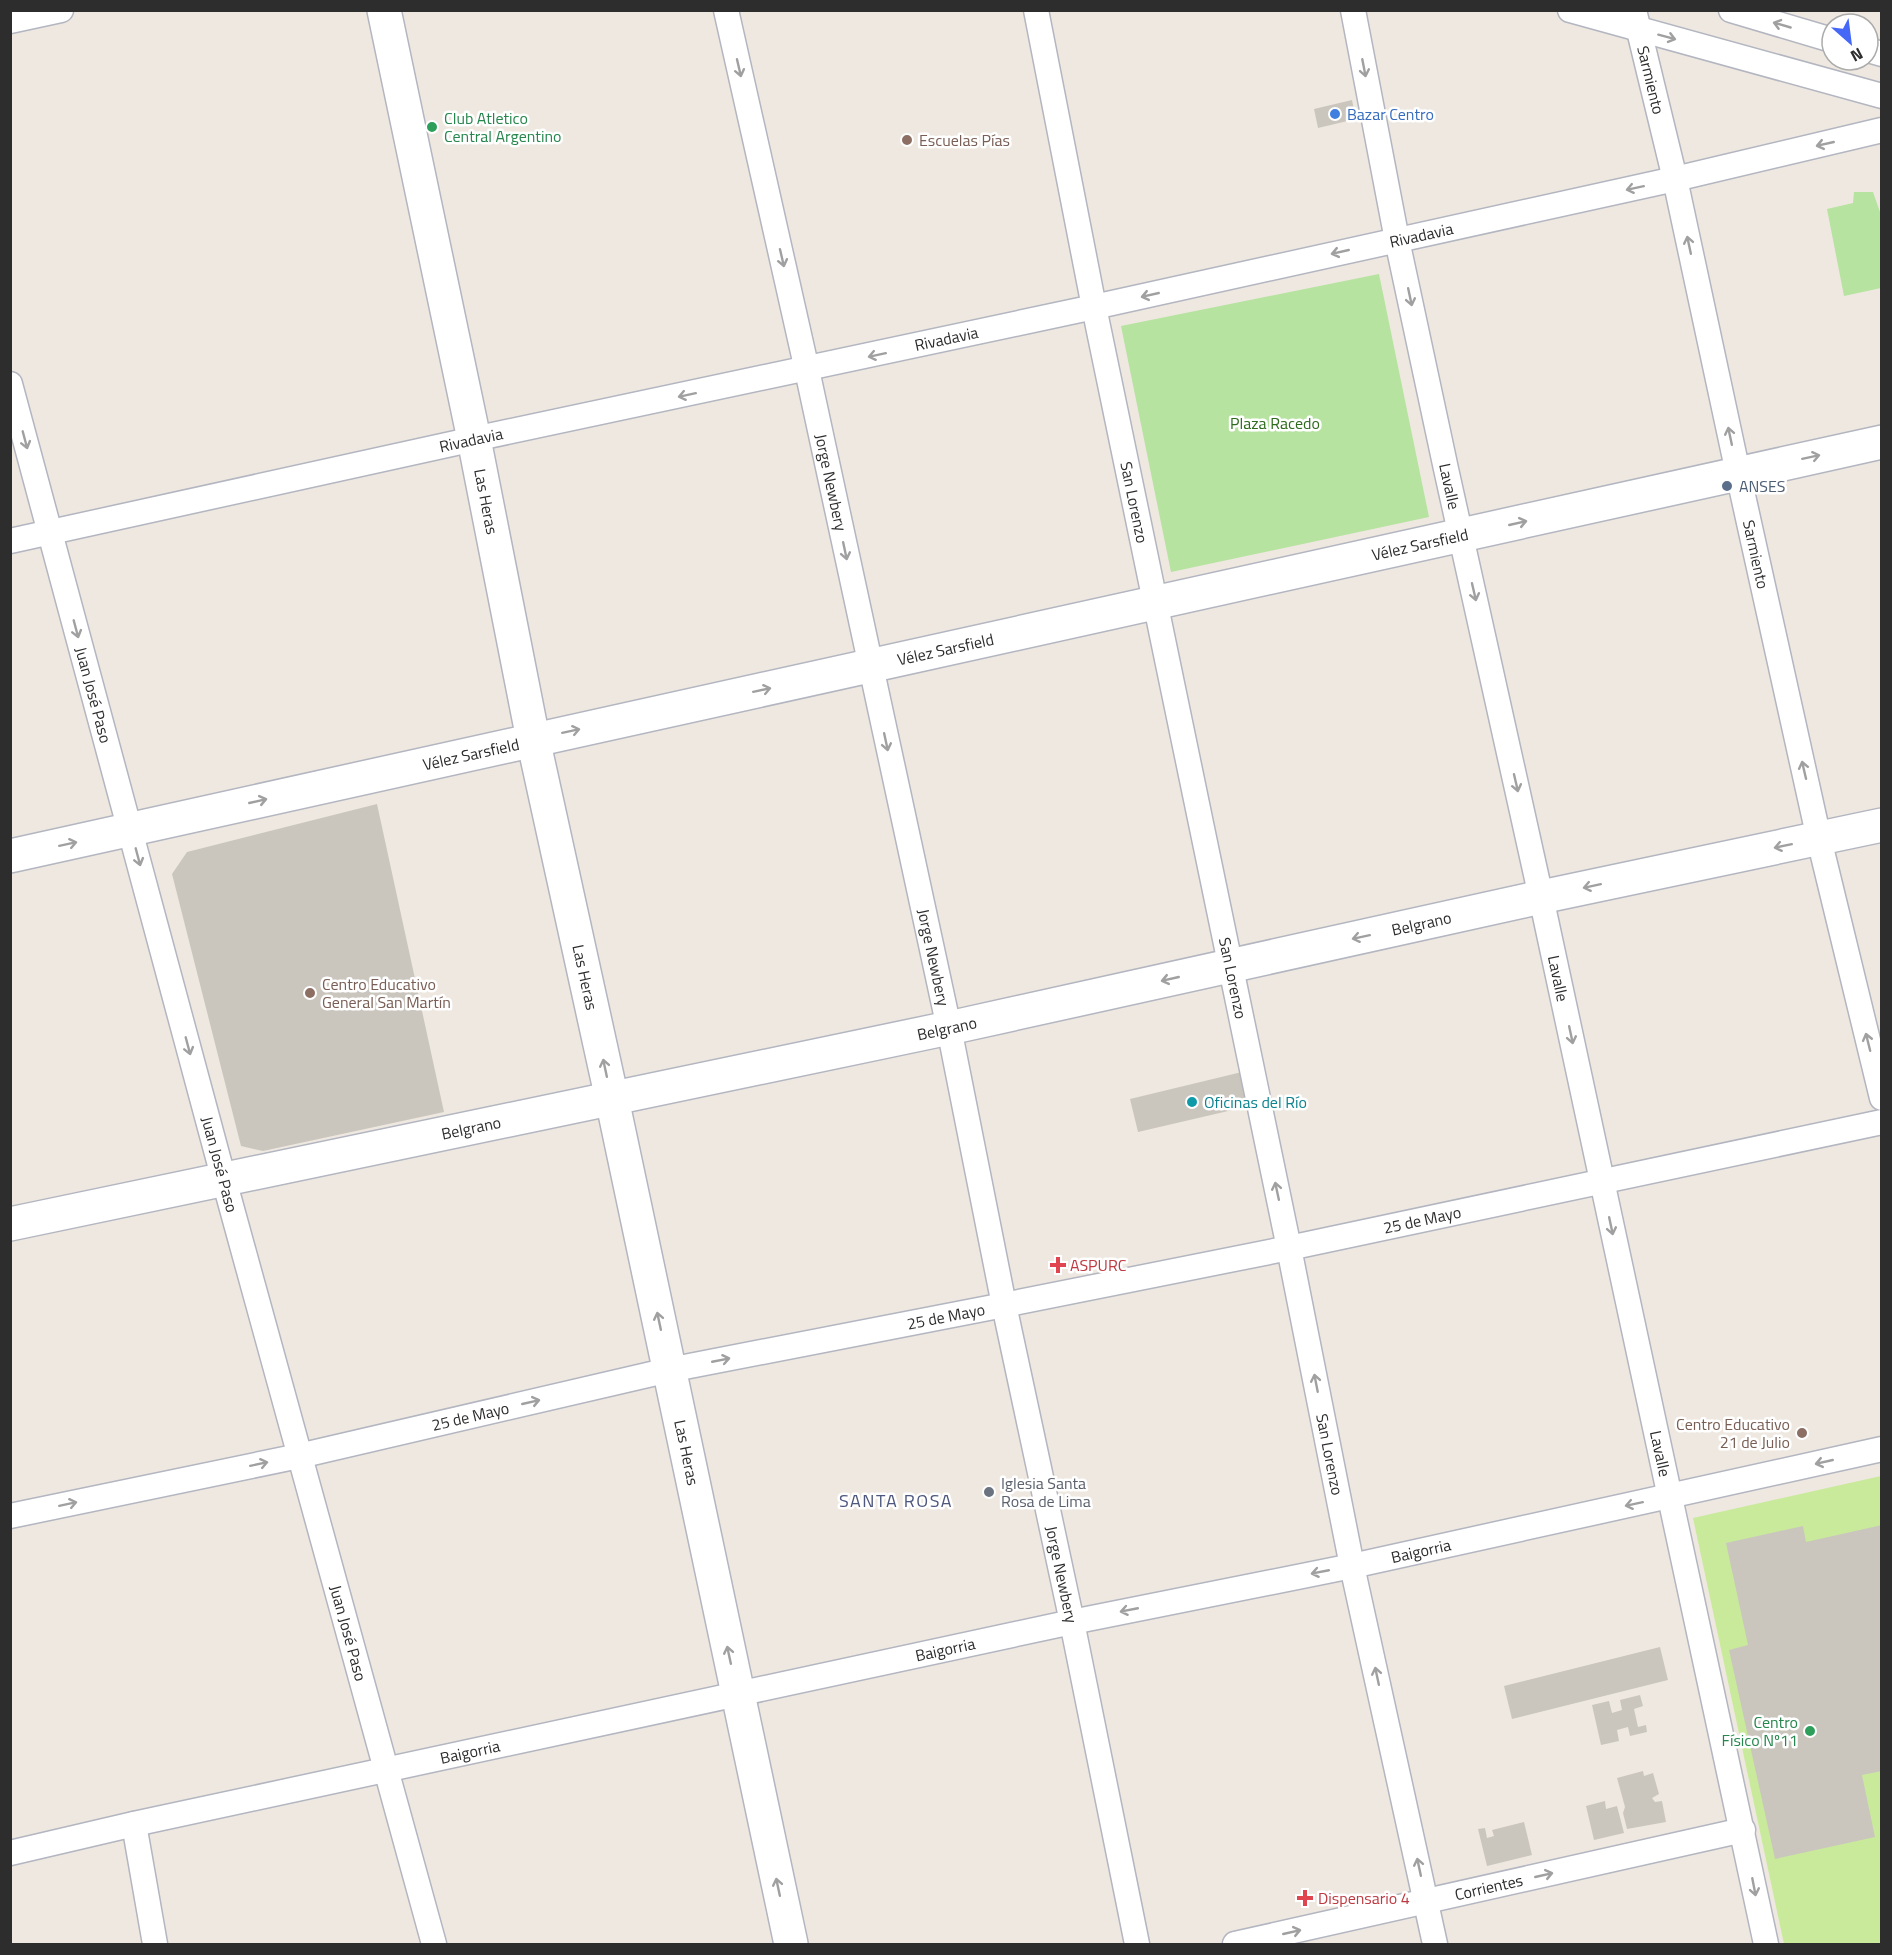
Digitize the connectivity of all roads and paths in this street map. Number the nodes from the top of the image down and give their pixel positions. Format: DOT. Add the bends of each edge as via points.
graph roads {
  1 [pos="61,10"];
  2 [pos="384,10"];
  3 [pos="726,10"];
  4 [pos="1036,10"];
  5 [pos="1353,10"];
  6 [pos="1570,10"];
  7 [pos="1731,10"];
  8 [pos="1636,20"];
  9 [pos="10,21"];
  10 [pos="1820,36"];
  11 [pos="1881,96"];
  12 [pos="1881,130"];
  13 [pos="1675,179"];
  14 [pos="1397,240"];
  15 [pos="1094,307"];
  16 [pos="807,370"];
  17 [pos="10,384"];
  18 [pos="474,439"];
  19 [pos="1881,442"];
  20 [pos="1738,473"];
  21 [pos="50,532"];
  22 [pos="1461,535"];
  23 [pos="10,541"];
  24 [pos="1155,602"];
  25 [pos="870,666"];
  26 [pos="533,739"];
  27 [pos="1881,825"];
  28 [pos="130,830"];
  29 [pos="1819,838"];
  30 [pos="10,856"];
  31 [pos="1542,897"];
  32 [pos="1230,965"];
  33 [pos="949,1028"];
  34 [pos="1881,1098"];
  35 [pos="612,1099"];
  36 [pos="1881,1122"];
  37 [pos="224,1180"];
  38 [pos="1601,1181"];
  39 [pos="10,1224"];
  40 [pos="1289,1248"];
  41 [pos="1004,1305"];
  42 [pos="669,1370"];
  43 [pos="1881,1449"];
  44 [pos="299,1456"];
  45 [pos="1671,1496"];
  46 [pos="10,1516"];
  47 [pos="1352,1566"];
  48 [pos="1072,1622"];
  49 [pos="738,1695"];
  50 [pos="386,1769"];
  51 [pos="134,1824"];
  52 [pos="1743,1830"];
  53 [pos="10,1853"];
  54 [pos="1426,1902"];
  55 [pos="155,1944"];
  56 [pos="434,1944"];
  57 [pos="791,1944"];
  58 [pos="1137,1944"];
  59 [pos="1235,1944"];
  60 [pos="1436,1944"];
  61 [pos="1766,1944"];
  1 -- 9 [label="street"];
  2 -- 18 [label="main road, Las Heras"];
  3 -- 16 [label="street, Jorge Newbery, one-way"];
  4 -- 15 [label="street, San Lorenzo"];
  5 -- 14 [label="street, Lavalle, one-way"];
  6 -- 8 [label="street"];
  10 -- 7 [label="street, one-way"];
  8 -- 11 [label="street, one-way"];
  8 -- 13 [label="street, Sarmiento"];
  12 -- 13 [label="street, Rivadavia, one-way"];
  13 -- 14 [label="street, Rivadavia, one-way"];
  20 -- 13 [label="street, Sarmiento, one-way"];
  14 -- 15 [label="street, Rivadavia, one-way"];
  14 -- 22 [label="street, Lavalle, one-way"];
  15 -- 16 [label="street, Rivadavia, one-way"];
  15 -- 24 [label="street, San Lorenzo"];
  16 -- 18 [label="street, Rivadavia, one-way"];
  16 -- 25 [label="street, Jorge Newbery, one-way"];
  17 -- 21 [label="street, Juan José Paso, one-way"];
  18 -- 21 [label="street, Rivadavia"];
  18 -- 26 [label="main road, Las Heras"];
  20 -- 19 [label="main road, Vélez Sarsfield, one-way"];
  22 -- 20 [label="main road, Vélez Sarsfield, one-way"];
  29 -- 20 [label="street, Sarmiento, one-way"];
  21 -- 23 [label="street, Rivadavia"];
  21 -- 28 [label="street, Juan José Paso, one-way"];
  22 -- 24 [label="main road, Vélez Sarsfield"];
  22 -- 31 [label="street, Lavalle, one-way"];
  24 -- 25 [label="main road, Vélez Sarsfield"];
  24 -- 32 [label="street, San Lorenzo"];
  26 -- 25 [label="main road, Vélez Sarsfield, one-way"];
  25 -- 33 [label="street, Jorge Newbery, one-way"];
  28 -- 26 [label="main road, Vélez Sarsfield, one-way"];
  35 -- 26 [label="main road, Las Heras, one-way"];
  27 -- 29 [label="main road, Belgrano"];
  30 -- 28 [label="main road, Vélez Sarsfield, one-way"];
  28 -- 37 [label="street, Juan José Paso, one-way"];
  29 -- 31 [label="main road, Belgrano, one-way"];
  34 -- 29 [label="street, Sarmiento, one-way"];
  31 -- 32 [label="main road, Belgrano, one-way"];
  31 -- 38 [label="street, Lavalle, one-way"];
  32 -- 33 [label="main road, Belgrano, one-way"];
  40 -- 32 [label="street, San Lorenzo, one-way"];
  33 -- 35 [label="main road, Belgrano"];
  33 -- 41 [label="street, Jorge Newbery"];
  35 -- 37 [label="main road, Belgrano"];
  42 -- 35 [label="main road, Las Heras, one-way"];
  36 -- 38 [label="street, 25 de Mayo"];
  37 -- 39 [label="main road, Belgrano"];
  37 -- 44 [label="street, Juan José Paso"];
  38 -- 40 [label="street, 25 de Mayo"];
  38 -- 45 [label="street, Lavalle, one-way"];
  40 -- 41 [label="street, 25 de Mayo"];
  47 -- 40 [label="street, San Lorenzo, one-way"];
  42 -- 41 [label="street, 25 de Mayo, one-way"];
  41 -- 48 [label="street, Jorge Newbery"];
  44 -- 42 [label="street, 25 de Mayo, one-way"];
  49 -- 42 [label="main road, Las Heras, one-way"];
  43 -- 45 [label="street, Baigorria, one-way"];
  46 -- 44 [label="street, 25 de Mayo, one-way"];
  44 -- 50 [label="street, Juan José Paso"];
  45 -- 47 [label="street, Baigorria, one-way"];
  45 -- 52 [label="street, Lavalle"];
  47 -- 48 [label="street, Baigorria, one-way"];
  54 -- 47 [label="street, San Lorenzo, one-way"];
  48 -- 49 [label="street, Baigorria"];
  48 -- 58 [label="street, Jorge Newbery"];
  49 -- 50 [label="street, Baigorria"];
  57 -- 49 [label="main road, Las Heras, one-way"];
  50 -- 51 [label="street, Baigorria"];
  50 -- 56 [label="street, Juan José Paso"];
  51 -- 53 [label="street, Baigorria"];
  51 -- 55 [label="street"];
  54 -- 52 [label="street, Corrientes, one-way"];
  52 -- 61 [label="street, Lavalle, one-way"];
  59 -- 54 [label="street, Corrientes, one-way"];
  54 -- 60 [label="street, San Lorenzo"];
}
